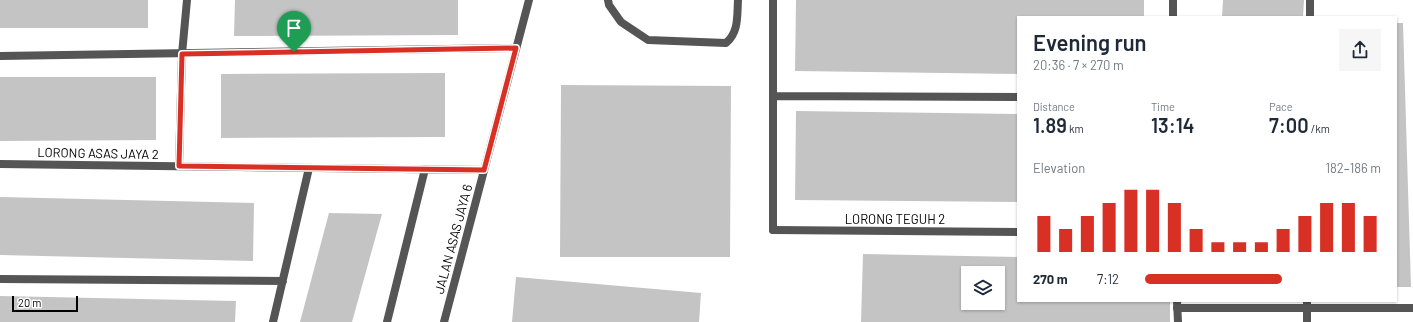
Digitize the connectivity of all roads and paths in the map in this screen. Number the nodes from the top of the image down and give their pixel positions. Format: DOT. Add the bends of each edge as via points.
graph roads {
  1 [pos="187,0"];
  2 [pos="528,0"];
  3 [pos="608,0"];
  4 [pos="738,0"];
  5 [pos="773,0"];
  6 [pos="1173,0"];
  7 [pos="1310,0"];
  8 [pos="1173,16"];
  9 [pos="1310,16"];
  10 [pos="516,48"];
  11 [pos="182,54"];
  12 [pos="0,56"];
  13 [pos="773,96"];
  14 [pos="1017,97"];
  15 [pos="0,164"];
  16 [pos="179,166"];
  17 [pos="310,168"];
  18 [pos="425,169"];
  19 [pos="484,170"];
  20 [pos="1017,232"];
  21 [pos="0,279"];
  22 [pos="283,281"];
  23 [pos="1177,305"];
  24 [pos="1307,305"];
  25 [pos="1413,308"];
  26 [pos="273,322"];
  27 [pos="388,322"];
  28 [pos="444,322"];
  29 [pos="1178,322"];
  30 [pos="1307,322"];
  1 -- 11 [label="street"];
  2 -- 10 [label="street, JALAN ASAS JAYA 6"];
  3 -- 4 [label="street" via="621,22 648,40 726,43 733,37 737,26"];
  5 -- 13 [label="street"];
  6 -- 8 [label="street"];
  7 -- 9 [label="street"];
  10 -- 11 [label="street"];
  10 -- 19 [label="street, JALAN ASAS JAYA 6"];
  11 -- 12 [label="street"];
  11 -- 16 [label="street"];
  13 -- 14 [label="street"];
  13 -- 20 [label="street, LORONG TEGUH 2" via="772,230"];
  15 -- 16 [label="street, LORONG ASAS JAYA 2"];
  16 -- 17 [label="street, LORONG ASAS JAYA 2"];
  17 -- 18 [label="street, LORONG ASAS JAYA 2"];
  17 -- 22 [label="street"];
  18 -- 19 [label="street, LORONG ASAS JAYA 2"];
  18 -- 27 [label="street"];
  19 -- 28 [label="street, JALAN ASAS JAYA 6"];
  21 -- 22 [label="street"];
  22 -- 26 [label="street"];
  23 -- 24 [label="street"];
  23 -- 29 [label="street"];
  24 -- 25 [label="street"];
  24 -- 30 [label="street"];
}
